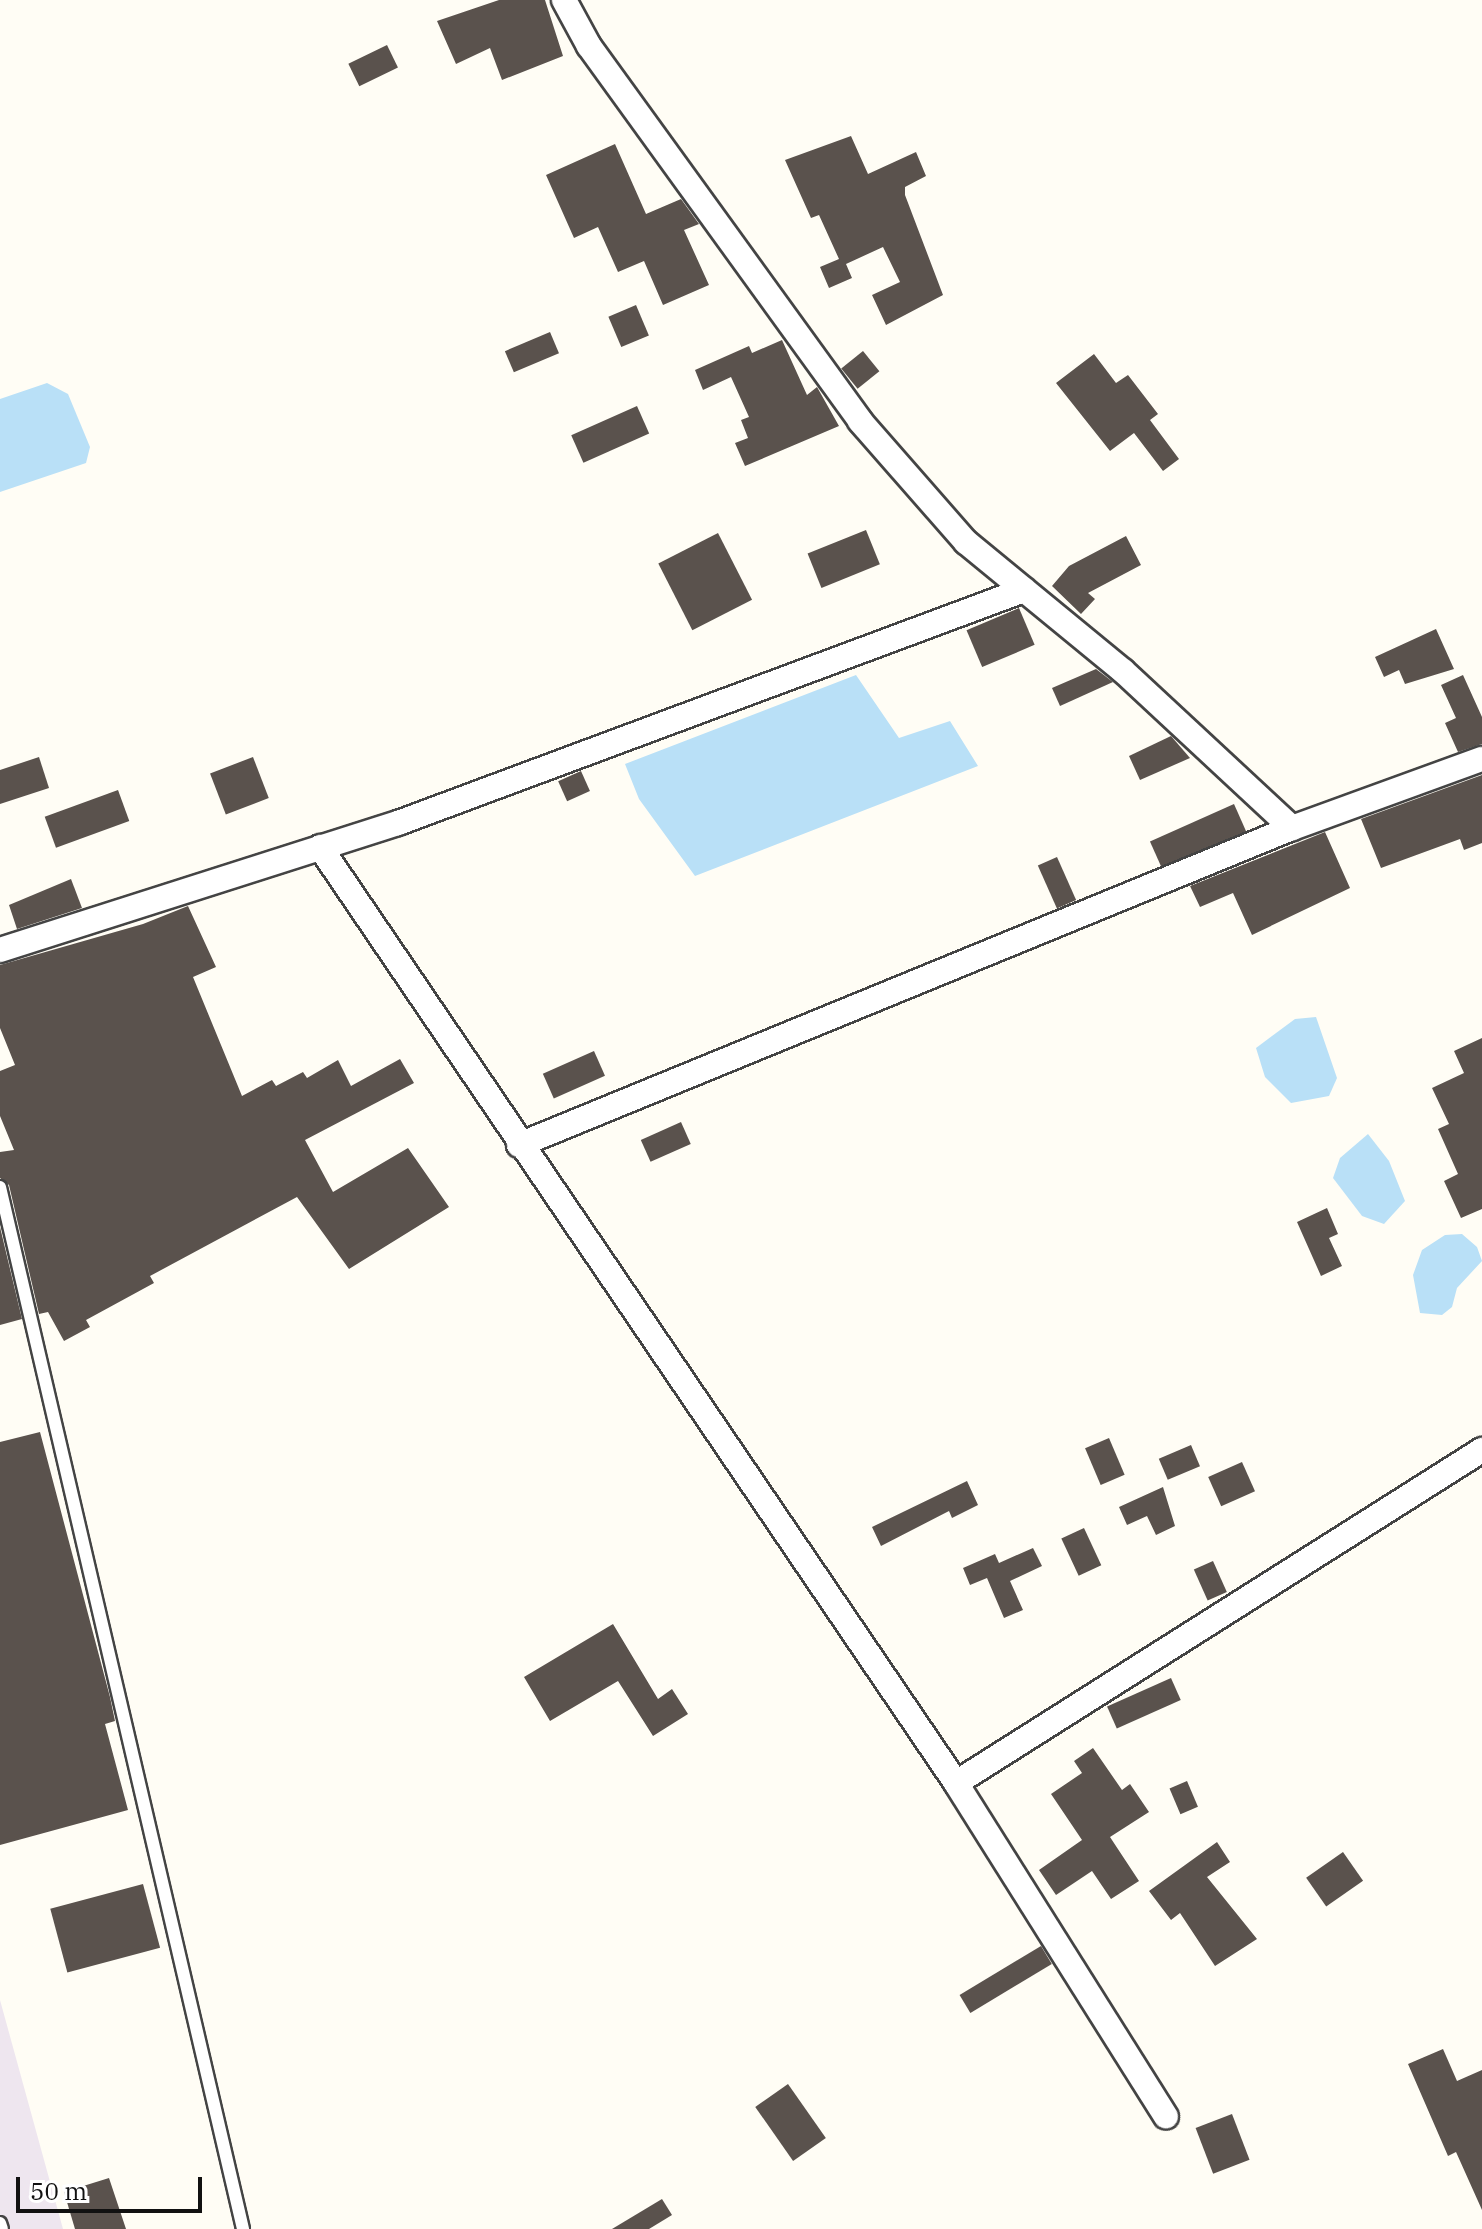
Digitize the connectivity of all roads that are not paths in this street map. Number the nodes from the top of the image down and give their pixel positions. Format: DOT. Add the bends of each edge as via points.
graph roads {
  1 [pos="564,0"];
  2 [pos="1024,590"];
  3 [pos="1482,759"];
  4 [pos="1292,828"];
  5 [pos="320,847"];
  6 [pos="0,950"];
  7 [pos="519,1145"];
  8 [pos="0,1187"];
  9 [pos="1482,1450"];
  10 [pos="956,1783"];
  11 [pos="1166,2116"];
  12 [pos="0,2223"];
  13 [pos="2,2229"];
  14 [pos="243,2229"];
  1 -- 2 [label="street" via="589,46 860,421 966,542"];
  2 -- 4 [label="street" via="1123,671"];
  2 -- 5 [label="street"];
  3 -- 4 [label="street"];
  4 -- 7 [label="street"];
  5 -- 6 [label="street"];
  5 -- 7 [label="street"];
  7 -- 10 [label="street"];
  8 -- 14 [label="lane"];
  9 -- 10 [label="street"];
  10 -- 11 [label="street"];
  12 -- 13 [label="lane"];
}
